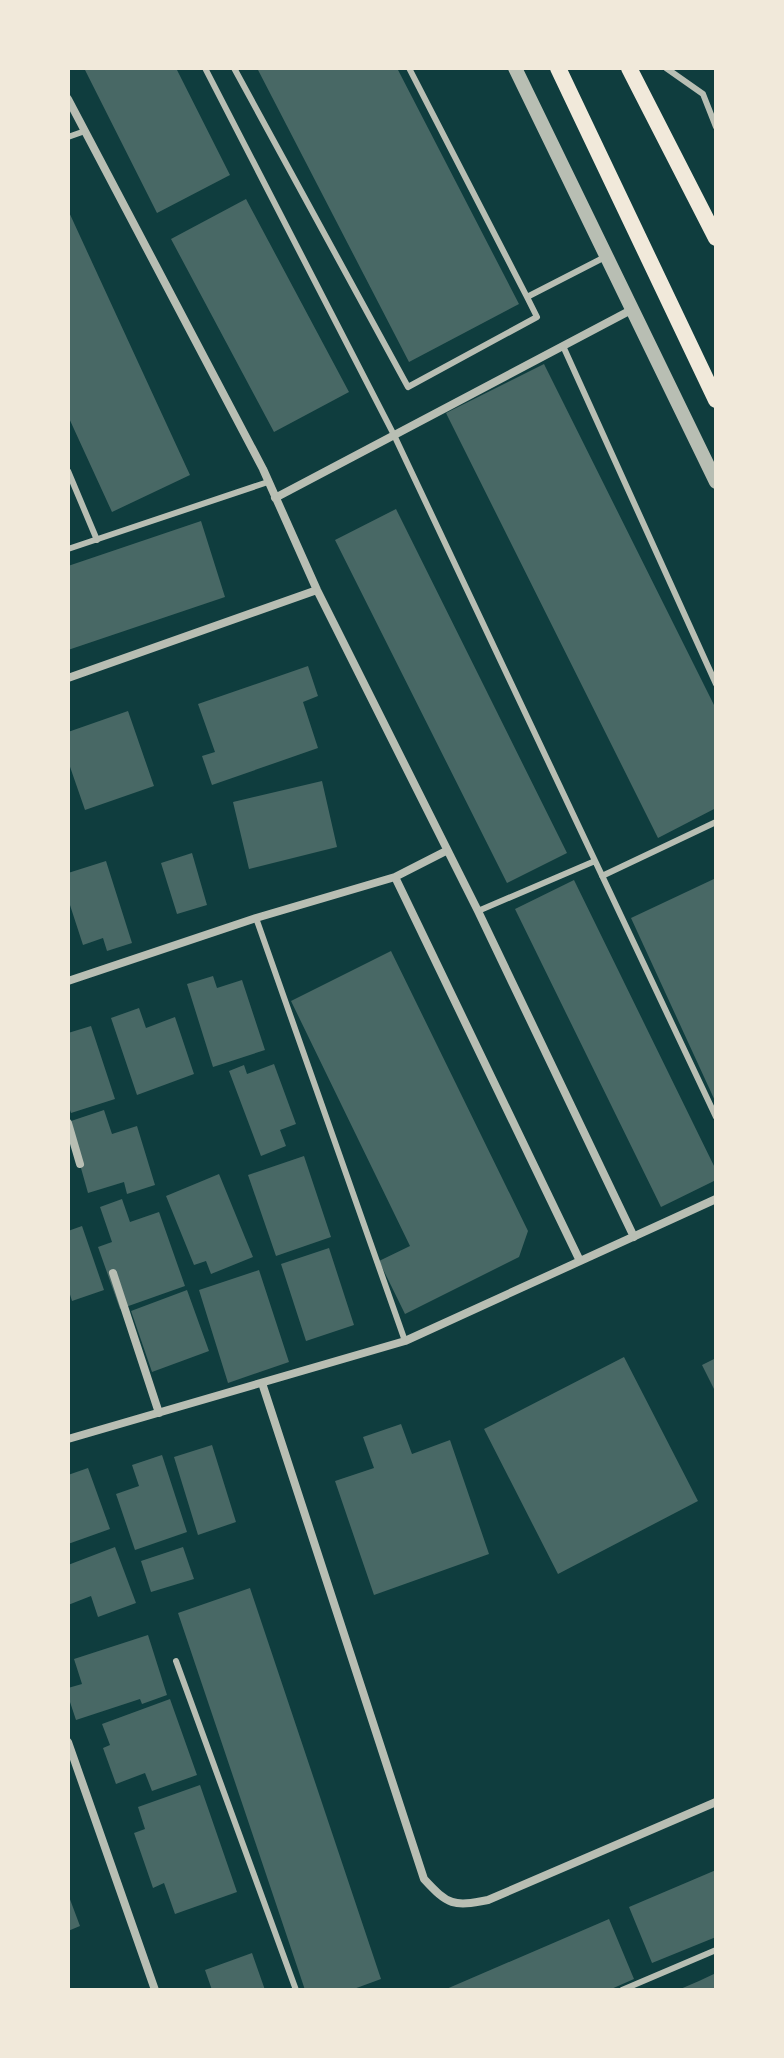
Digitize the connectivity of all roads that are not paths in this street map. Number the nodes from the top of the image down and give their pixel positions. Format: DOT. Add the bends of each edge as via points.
graph roads {
  1 [pos="205,68"];
  2 [pos="234,68"];
  3 [pos="409,68"];
  4 [pos="515,68"];
  5 [pos="558,68"];
  6 [pos="629,68"];
  7 [pos="666,68"];
  8 [pos="68,99"];
  9 [pos="716,127"];
  10 [pos="85,131"];
  11 [pos="68,137"];
  12 [pos="716,238"];
  13 [pos="608,256"];
  14 [pos="527,297"];
  15 [pos="633,309"];
  16 [pos="563,346"];
  17 [pos="716,400"];
  18 [pos="394,435"];
  19 [pos="68,471"];
  20 [pos="268,482"];
  21 [pos="716,482"];
  22 [pos="275,498"];
  23 [pos="97,540"];
  24 [pos="68,549"];
  25 [pos="317,590"];
  26 [pos="68,678"];
  27 [pos="716,684"];
  28 [pos="716,822"];
  29 [pos="446,851"];
  30 [pos="595,861"];
  31 [pos="602,876"];
  32 [pos="395,877"];
  33 [pos="478,911"];
  34 [pos="256,918"];
  35 [pos="68,981"];
  36 [pos="716,1117"];
  37 [pos="68,1123"];
  38 [pos="80,1164"];
  39 [pos="716,1199"];
  40 [pos="634,1237"];
  41 [pos="580,1261"];
  42 [pos="113,1273"];
  43 [pos="405,1341"];
  44 [pos="262,1383"];
  45 [pos="159,1413"];
  46 [pos="68,1439"];
  47 [pos="176,1661"];
  48 [pos="68,1742"];
  49 [pos="716,1802"];
  50 [pos="716,1950"];
  51 [pos="155,1990"];
  52 [pos="296,1990"];
  53 [pos="622,1990"];
  1 -- 18 [label="lane"];
  2 -- 14 [label="lane" via="408,387 537,317"];
  3 -- 14 [label="lane"];
  4 -- 13 [label="street"];
  5 -- 17 [label="main road"];
  6 -- 12 [label="main road"];
  7 -- 9 [label="lane" via="703,94"];
  8 -- 10 [label="street"];
  10 -- 11 [label="lane"];
  10 -- 20 [label="street"];
  13 -- 14 [label="lane"];
  13 -- 15 [label="street"];
  15 -- 16 [label="street"];
  15 -- 21 [label="street"];
  16 -- 18 [label="street"];
  16 -- 27 [label="lane"];
  18 -- 22 [label="street"];
  18 -- 30 [label="lane"];
  19 -- 23 [label="lane"];
  20 -- 22 [label="street"];
  20 -- 23 [label="lane"];
  22 -- 25 [label="street"];
  23 -- 24 [label="lane"];
  25 -- 26 [label="street"];
  25 -- 29 [label="street"];
  28 -- 31 [label="lane"];
  29 -- 32 [label="street"];
  29 -- 33 [label="street"];
  30 -- 31 [label="lane"];
  30 -- 33 [label="lane"];
  31 -- 36 [label="lane"];
  32 -- 34 [label="street"];
  32 -- 41 [label="street"];
  33 -- 40 [label="street"];
  34 -- 35 [label="street"];
  34 -- 43 [label="lane"];
  37 -- 38 [label="street"];
  39 -- 40 [label="street"];
  40 -- 41 [label="street"];
  41 -- 43 [label="street"];
  42 -- 45 [label="street"];
  43 -- 44 [label="street"];
  44 -- 45 [label="street"];
  44 -- 49 [label="street" via="424,1879 440,1896 461,1905 488,1900"];
  45 -- 46 [label="street"];
  47 -- 52 [label="lane"];
  48 -- 51 [label="street"];
  50 -- 53 [label="lane"];
}
